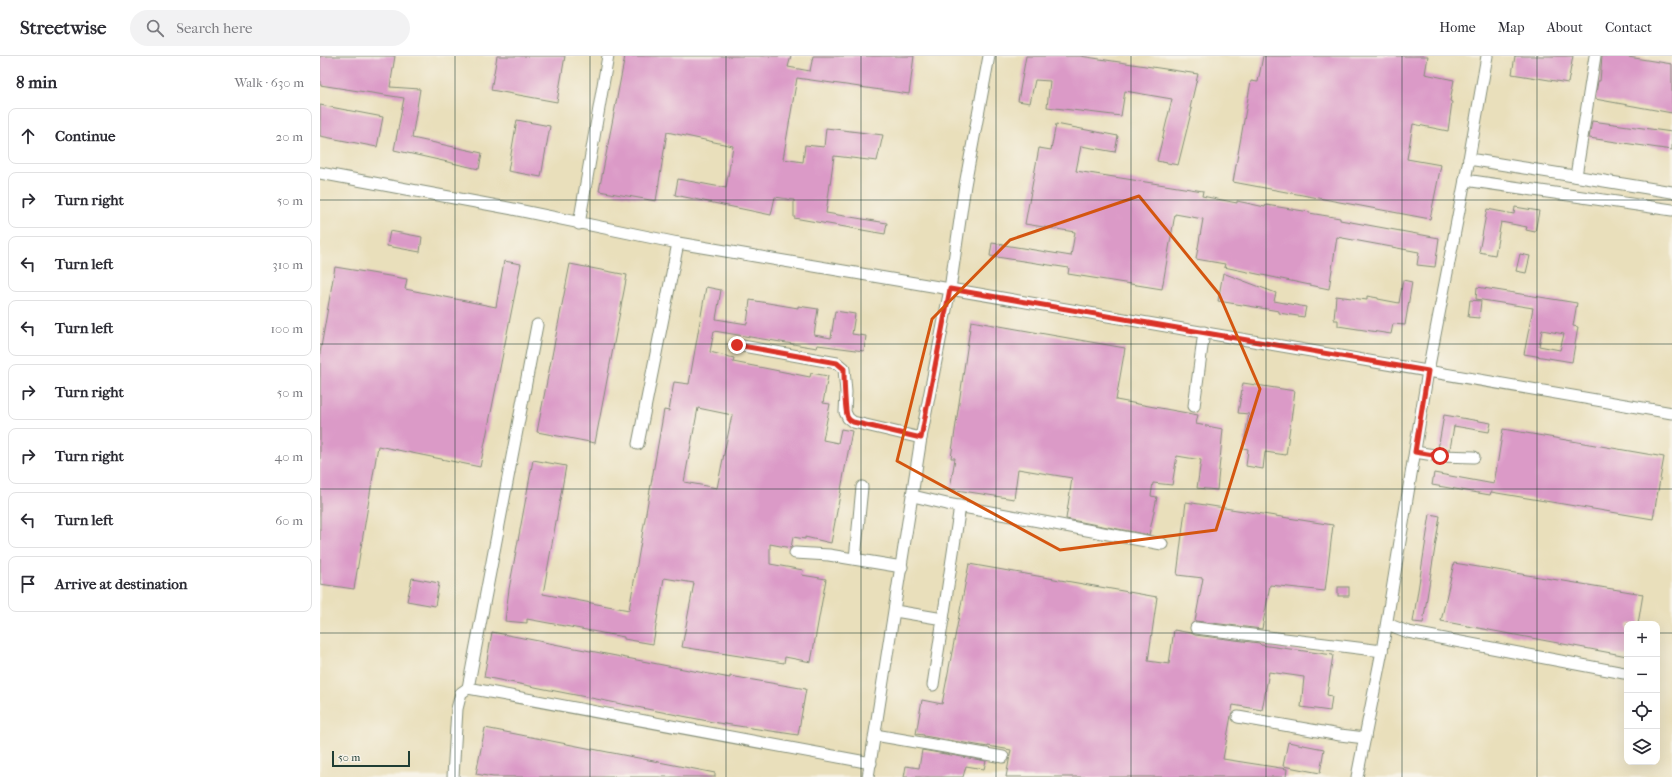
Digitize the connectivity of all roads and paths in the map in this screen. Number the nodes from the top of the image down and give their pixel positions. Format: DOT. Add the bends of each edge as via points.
graph roads {
  1 [pos="608,56"];
  2 [pos="988,56"];
  3 [pos="1487,56"];
  4 [pos="1595,56"];
  5 [pos="1469,158"];
  6 [pos="320,173"];
  7 [pos="1576,176"];
  8 [pos="1465,180"];
  9 [pos="1672,192"];
  10 [pos="1672,210"];
  11 [pos="579,224"];
  12 [pos="678,243"];
  13 [pos="950,289"];
  14 [pos="537,325"];
  15 [pos="1204,332"];
  16 [pos="737,345"];
  17 [pos="1428,371"];
  18 [pos="1194,406"];
  19 [pos="1672,413"];
  20 [pos="921,438"];
  21 [pos="638,444"];
  22 [pos="1415,452"];
  23 [pos="1474,457"];
  24 [pos="862,486"];
  25 [pos="913,496"];
  26 [pos="960,506"];
  27 [pos="1162,544"];
  28 [pos="795,553"];
  29 [pos="855,559"];
  30 [pos="902,567"];
  31 [pos="895,611"];
  32 [pos="943,619"];
  33 [pos="1387,624"];
  34 [pos="1196,628"];
  35 [pos="1382,652"];
  36 [pos="1624,673"];
  37 [pos="933,685"];
  38 [pos="468,688"];
  39 [pos="1238,717"];
  40 [pos="875,735"];
  41 [pos="1365,738"];
  42 [pos="1004,758"];
  43 [pos="871,763"];
  44 [pos="453,777"];
  45 [pos="868,777"];
  46 [pos="1357,777"];
  1 -- 11 [label="street"];
  2 -- 13 [label="street"];
  3 -- 5 [label="street"];
  4 -- 7 [label="street"];
  5 -- 7 [label="street"];
  5 -- 8 [label="street"];
  6 -- 11 [label="street"];
  7 -- 9 [label="street"];
  8 -- 10 [label="street"];
  8 -- 17 [label="street"];
  11 -- 12 [label="street"];
  12 -- 13 [label="street"];
  12 -- 21 [label="street"];
  13 -- 15 [label="street"];
  13 -- 20 [label="street"];
  14 -- 38 [label="street"];
  15 -- 17 [label="street"];
  15 -- 18 [label="street"];
  16 -- 20 [label="street" via="837,363 844,369 848,418 853,422"];
  17 -- 19 [label="street"];
  17 -- 22 [label="street"];
  20 -- 25 [label="street"];
  22 -- 23 [label="street"];
  22 -- 33 [label="street"];
  24 -- 29 [label="street"];
  25 -- 26 [label="street"];
  25 -- 30 [label="street"];
  26 -- 27 [label="street"];
  26 -- 32 [label="street"];
  28 -- 29 [label="street"];
  29 -- 30 [label="street"];
  30 -- 31 [label="street"];
  31 -- 32 [label="street"];
  31 -- 40 [label="street"];
  32 -- 37 [label="street"];
  33 -- 35 [label="street"];
  33 -- 36 [label="street" via="1408,632"];
  34 -- 35 [label="street"];
  35 -- 41 [label="street"];
  38 -- 43 [label="street"];
  38 -- 44 [label="street" via="461,694 457,708"];
  39 -- 41 [label="street"];
  40 -- 42 [label="street"];
  40 -- 43 [label="street"];
  41 -- 46 [label="street"];
  43 -- 45 [label="street"];
}
